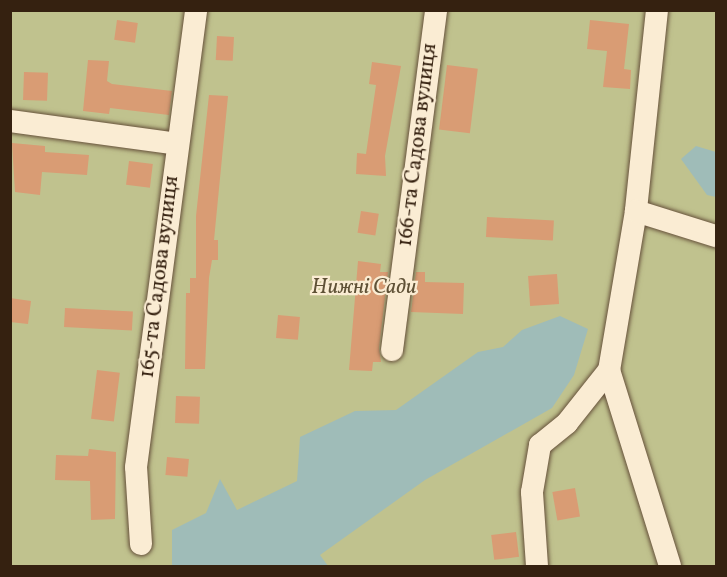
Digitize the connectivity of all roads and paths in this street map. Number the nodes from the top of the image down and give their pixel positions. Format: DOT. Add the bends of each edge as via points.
graph roads {
  1 [pos="195,10"];
  2 [pos="436,10"];
  3 [pos="657,10"];
  4 [pos="10,121"];
  5 [pos="177,144"];
  6 [pos="636,211"];
  7 [pos="717,236"];
  8 [pos="392,350"];
  9 [pos="609,370"];
  10 [pos="141,544"];
  11 [pos="537,567"];
  12 [pos="670,567"];
  1 -- 5 [label="street, 165-та Садова вулиця"];
  2 -- 8 [label="street, 166-та Садова вулиця"];
  3 -- 6 [label="street"];
  4 -- 5 [label="street"];
  5 -- 10 [label="street, 165-та Садова вулиця" via="136,467"];
  6 -- 7 [label="street"];
  6 -- 9 [label="street"];
  9 -- 11 [label="street" via="567,423 540,446 532,492"];
  9 -- 12 [label="street"];
}
